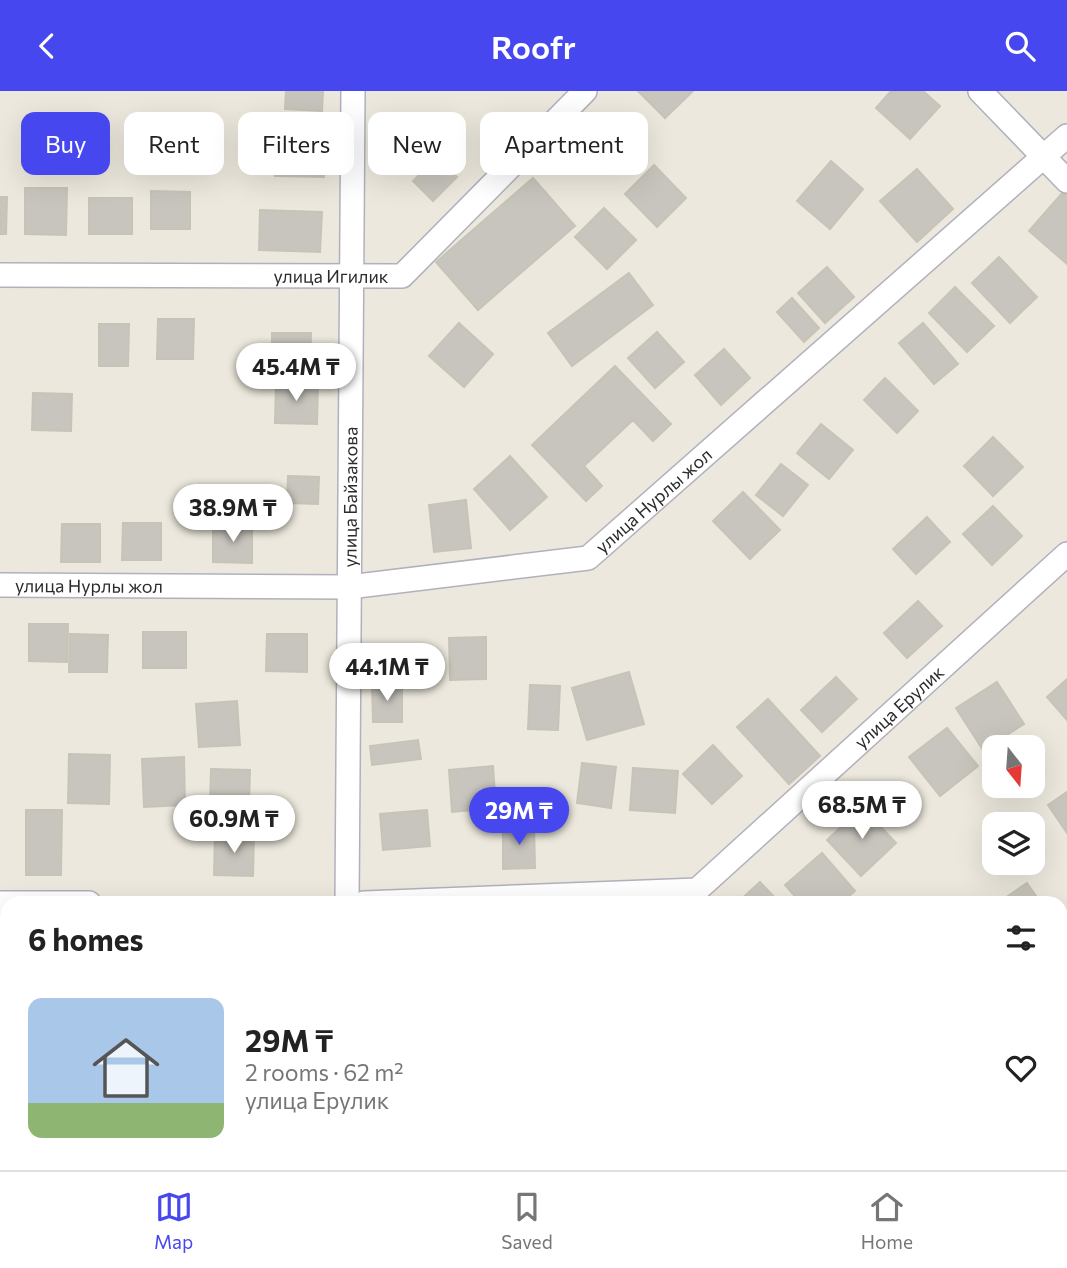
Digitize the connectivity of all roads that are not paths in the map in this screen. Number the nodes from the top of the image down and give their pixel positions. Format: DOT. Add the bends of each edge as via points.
graph roads {
  1 [pos="353,91"];
  2 [pos="584,91"];
  3 [pos="980,91"];
  4 [pos="1067,136"];
  5 [pos="1045,158"];
  6 [pos="1067,181"];
  7 [pos="0,275"];
  8 [pos="352,278"];
  9 [pos="1067,554"];
  10 [pos="0,585"];
  11 [pos="349,587"];
  12 [pos="347,896"];
  13 [pos="543,896"];
  1 -- 8 [label="street, улица Байзакова"];
  2 -- 8 [label="street, улица Игилик" via="402,276"];
  3 -- 5 [label="street"];
  4 -- 5 [label="street, улица Нурлы жол"];
  5 -- 6 [label="street"];
  5 -- 11 [label="street, улица Нурлы жол" via="588,558"];
  7 -- 8 [label="street, улица Игилик"];
  8 -- 11 [label="street, улица Байзакова"];
  9 -- 13 [label="street, улица Ерулик" via="697,890"];
  10 -- 11 [label="street, улица Нурлы жол"];
  11 -- 12 [label="street, улица Байзакова"];
}
